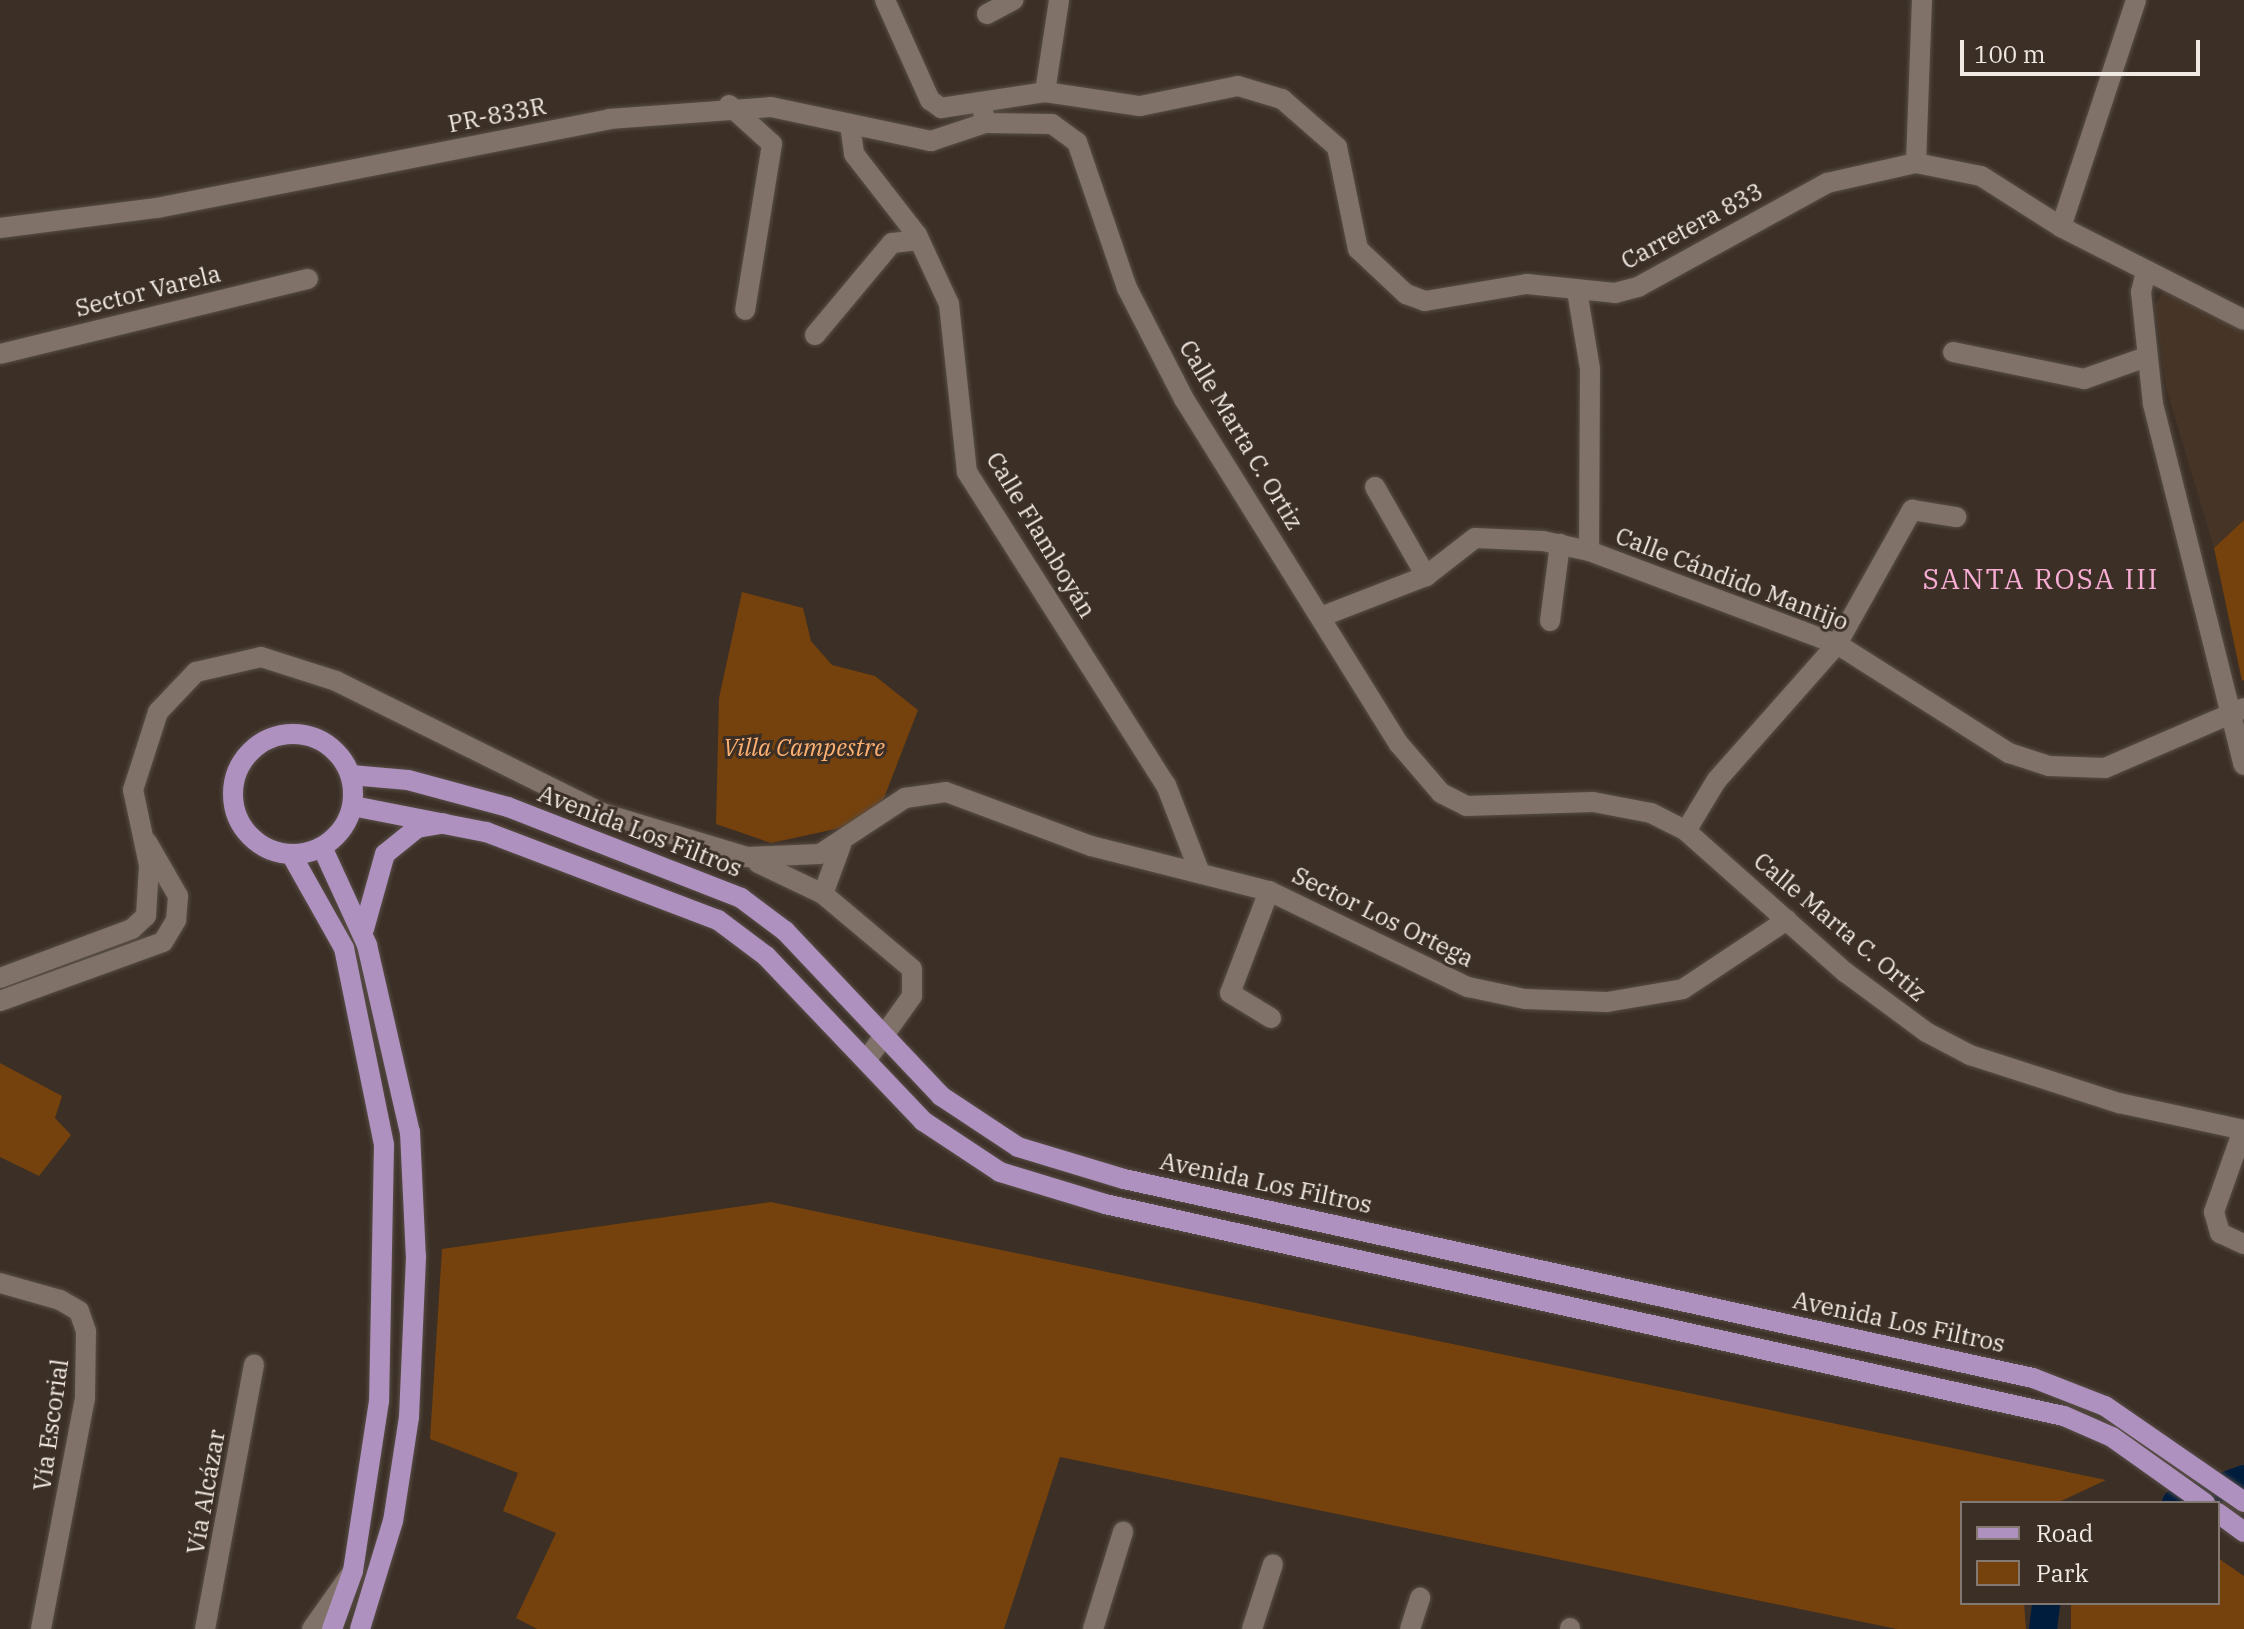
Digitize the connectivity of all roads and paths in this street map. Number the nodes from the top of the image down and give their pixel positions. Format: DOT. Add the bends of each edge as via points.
graph roads {
  1 [pos="885,0"];
  2 [pos="1013,0"];
  3 [pos="1059,0"];
  4 [pos="1922,0"];
  5 [pos="2136,0"];
  6 [pos="987,14"];
  7 [pos="1045,92"];
  8 [pos="729,105"];
  9 [pos="984,114"];
  10 [pos="850,125"];
  11 [pos="1916,163"];
  12 [pos="2061,227"];
  13 [pos="0,228"];
  14 [pos="919,240"];
  15 [pos="2146,272"];
  16 [pos="308,279"];
  17 [pos="1577,291"];
  18 [pos="745,310"];
  19 [pos="2244,320"];
  20 [pos="815,335"];
  21 [pos="1953,352"];
  22 [pos="0,354"];
  23 [pos="2146,357"];
  24 [pos="1375,487"];
  25 [pos="1956,517"];
  26 [pos="1560,544"];
  27 [pos="1589,551"];
  28 [pos="1426,576"];
  29 [pos="1323,616"];
  30 [pos="1550,621"];
  31 [pos="1837,644"];
  32 [pos="2235,712"];
  33 [pos="2244,765"];
  34 [pos="351,775"];
  35 [pos="353,806"];
  36 [pos="454,823"];
  37 [pos="1686,831"];
  38 [pos="142,835"];
  39 [pos="841,845"];
  40 [pos="322,847"];
  41 [pos="291,854"];
  42 [pos="747,857"];
  43 [pos="1200,873"];
  44 [pos="1269,891"];
  45 [pos="823,894"];
  46 [pos="1787,920"];
  47 [pos="367,945"];
  48 [pos="0,978"];
  49 [pos="0,1001"];
  50 [pos="1271,1018"];
  51 [pos="887,1035"];
  52 [pos="868,1058"];
  53 [pos="2243,1130"];
  54 [pos="2244,1244"];
  55 [pos="0,1283"];
  56 [pos="254,1364"];
  57 [pos="2202,1501"];
  58 [pos="2244,1502"];
  59 [pos="2220,1514"];
  60 [pos="1123,1532"];
  61 [pos="2244,1532"];
  62 [pos="1273,1564"];
  63 [pos="353,1571"];
  64 [pos="1420,1598"];
  65 [pos="41,1629"];
  66 [pos="205,1629"];
  67 [pos="312,1629"];
  68 [pos="332,1629"];
  69 [pos="360,1629"];
  70 [pos="1093,1629"];
  71 [pos="1252,1629"];
  72 [pos="1410,1629"];
  1 -- 9 [label="street, Carretera 833" via="930,100 951,110"];
  2 -- 6 [label="street"];
  3 -- 7 [label="street"];
  4 -- 11 [label="street"];
  5 -- 12 [label="street"];
  7 -- 9 [label="street, Carretera 833"];
  7 -- 17 [label="street, Carretera 833" via="1140,106 1256,86 1318,124 1337,147 1358,249 1406,294 1450,302 1527,284"];
  8 -- 10 [label="street, PR-833R / PR-833R"];
  8 -- 13 [label="street, PR-833R / PR-833R" via="609,119 157,208"];
  8 -- 18 [label="street" via="772,144"];
  9 -- 10 [label="street, PR-833R / PR-833R" via="931,141"];
  9 -- 29 [label="street, Calle Marta C. Ortiz" via="1052,124 1077,142 1127,288 1184,399"];
  10 -- 14 [label="street, Calle Flamboyán" via="854,154"];
  11 -- 12 [label="street, Carretera 833" via="1981,176"];
  11 -- 17 [label="street, Carretera 833" via="1827,183 1638,287"];
  12 -- 15 [label="street, Carretera 833"];
  14 -- 20 [label="street" via="892,243"];
  14 -- 43 [label="street, Calle Flamboyán" via="949,304 967,472 1166,785"];
  15 -- 19 [label="street, Carretera 833"];
  15 -- 23 [label="street"];
  16 -- 22 [label="street, Sector Varela"];
  17 -- 27 [label="street" via="1590,369"];
  21 -- 23 [label="street" via="2084,379"];
  23 -- 32 [label="street"];
  24 -- 28 [label="street"];
  25 -- 31 [label="street" via="1912,510"];
  26 -- 27 [label="street, Calle Cándido Mantijo"];
  26 -- 28 [label="street, Calle Cándido Mantijo" via="1475,538"];
  26 -- 30 [label="street"];
  27 -- 31 [label="street, Calle Cándido Mantijo"];
  28 -- 29 [label="street, Calle Cándido Mantijo"];
  29 -- 37 [label="street, Calle Marta C. Ortiz" via="1399,744 1441,793 1466,806 1622,806"];
  31 -- 32 [label="street, Calle Cándido Mantijo" via="2009,753 2049,766 2105,768"];
  31 -- 37 [label="street" via="1716,781"];
  32 -- 33 [label="street"];
  34 -- 35 [label="main road"];
  34 -- 41 [label="main road" via="327,743 305,734 281,734 242,761 234,795 243,829 260,846"];
  34 -- 51 [label="main road, Avenida Los Filtros" via="456,791 711,881 765,913"];
  35 -- 36 [label="main road"];
  35 -- 40 [label="main road" via="345,828"];
  36 -- 47 [label="main road" via="417,828 385,854 367,902"];
  36 -- 52 [label="main road" via="706,913 746,938"];
  37 -- 46 [label="street, Calle Marta C. Ortiz"];
  38 -- 42 [label="street" via="135,770 158,712 196,672 261,657 336,681 602,813"];
  38 -- 48 [label="street" via="149,865 146,916 132,929"];
  38 -- 49 [label="street" via="178,896 176,920 163,942"];
  39 -- 42 [label="street, Sector Los Ortega" via="802,858"];
  39 -- 43 [label="street, Sector Los Ortega" via="905,798 946,792 1091,846"];
  39 -- 45 [label="street"];
  40 -- 41 [label="main road"];
  40 -- 47 [label="main road"];
  41 -- 63 [label="main road" via="344,948 384,1145 385,1342"];
  42 -- 45 [label="street"];
  43 -- 44 [label="street, Sector Los Ortega"];
  44 -- 46 [label="street, Sector Los Ortega" via="1468,987 1560,1003 1683,989"];
  44 -- 50 [label="street" via="1230,993"];
  45 -- 51 [label="street" via="912,969 912,996"];
  46 -- 53 [label="street, Calle Marta C. Ortiz" via="1892,1010 1970,1055 2149,1111"];
  47 -- 69 [label="main road" via="410,1132 416,1257 407,1432 379,1580"];
  51 -- 52 [label="street"];
  51 -- 58 [label="main road, Avenida Los Filtros" via="941,1096 987,1131 1056,1161 2033,1378 2116,1413"];
  52 -- 57 [label="main road" via="923,1121 968,1156 1037,1186 2014,1403 2097,1429"];
  53 -- 54 [label="street" via="2214,1212 2220,1233"];
  55 -- 65 [label="street, Vía Escorial" via="60,1300 79,1311 86,1331 85,1398"];
  56 -- 66 [label="street, Vía Alcázar"];
  59 -- 61 [label="main road"];
  60 -- 70 [label="street"];
  62 -- 71 [label="street"];
  63 -- 67 [label="street"];
  63 -- 68 [label="main road"];
  64 -- 72 [label="street"];
}
